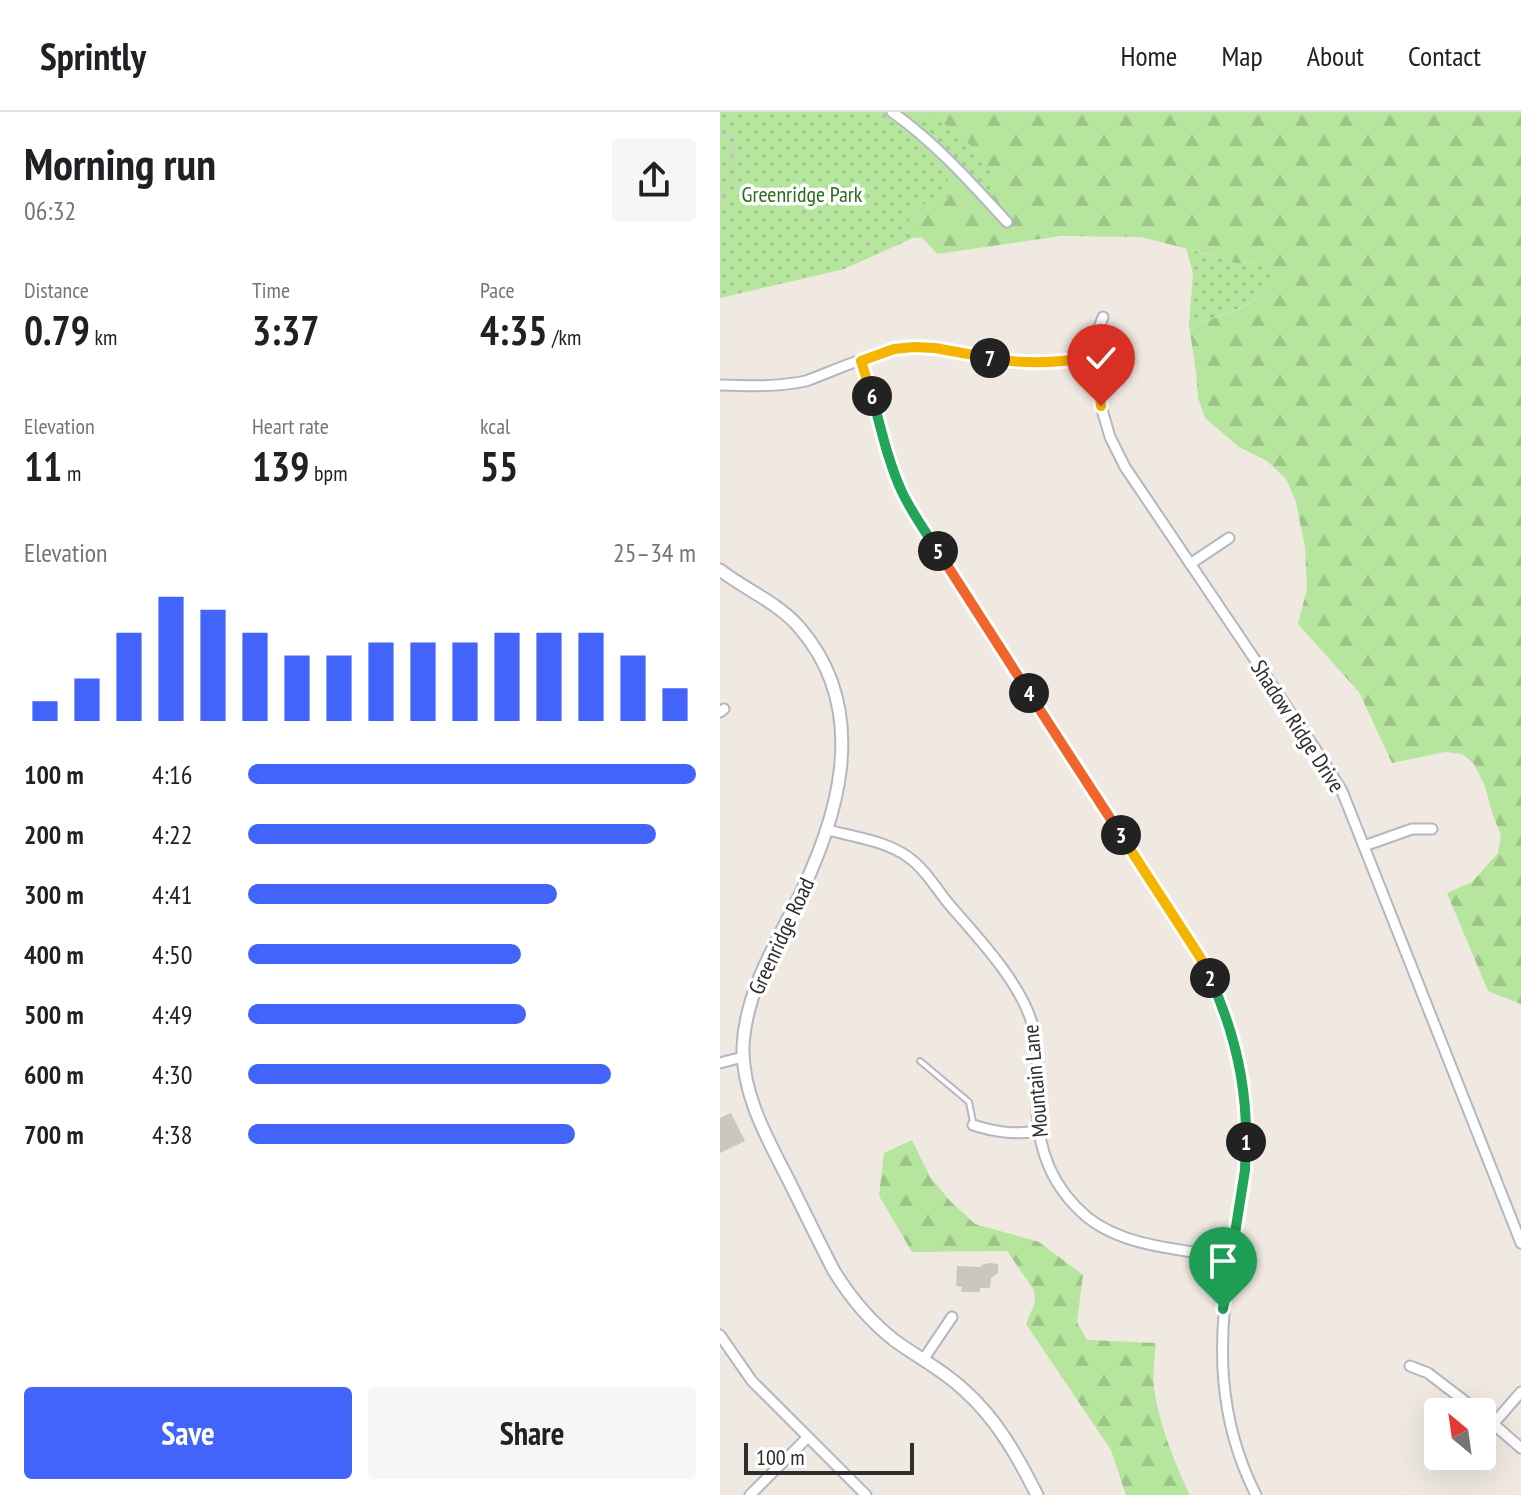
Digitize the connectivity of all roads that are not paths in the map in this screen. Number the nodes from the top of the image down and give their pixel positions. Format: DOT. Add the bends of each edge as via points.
graph roads {
  1 [pos="892,112"];
  2 [pos="1007,222"];
  3 [pos="1103,317"];
  4 [pos="1096,356"];
  5 [pos="861,361"];
  6 [pos="720,385"];
  7 [pos="1229,538"];
  8 [pos="1190,564"];
  9 [pos="720,570"];
  10 [pos="1432,829"];
  11 [pos="828,830"];
  12 [pos="1364,846"];
  13 [pos="743,1057"];
  14 [pos="920,1061"];
  15 [pos="720,1063"];
  16 [pos="973,1125"];
  17 [pos="1038,1131"];
  18 [pos="1521,1243"];
  19 [pos="1231,1258"];
  20 [pos="952,1317"];
  21 [pos="720,1335"];
  22 [pos="923,1360"];
  23 [pos="1410,1366"];
  24 [pos="1521,1392"];
  25 [pos="1460,1398"];
  26 [pos="1496,1421"];
  27 [pos="1496,1425"];
  28 [pos="807,1438"];
  29 [pos="1521,1448"];
  30 [pos="750,1495"];
  31 [pos="866,1495"];
  32 [pos="1037,1495"];
  33 [pos="1256,1495"];
  1 -- 2 [label="street" via="958,168"];
  3 -- 4 [label="street, Shadow Ridge Drive"];
  4 -- 5 [label="street" via="1015,363 914,347"];
  4 -- 8 [label="street, Shadow Ridge Drive" via="1110,437"];
  5 -- 6 [label="street" via="791,385"];
  5 -- 19 [label="street" via="911,509 1200,957 1220,1001 1241,1073 1245,1109 1245,1170"];
  7 -- 8 [label="street"];
  8 -- 12 [label="street, Shadow Ridge Drive" via="1342,791"];
  9 -- 11 [label="street, Greenridge Road" via="783,612 825,666 836,693 842,750"];
  10 -- 12 [label="street" via="1412,829"];
  11 -- 13 [label="street, Greenridge Road" via="752,995"];
  11 -- 17 [label="street, Mountain Lane" via="864,838 909,858 1015,986 1033,1027"];
  12 -- 18 [label="street, Shadow Ridge Drive"];
  13 -- 15 [label="street"];
  13 -- 22 [label="street, Greenridge Road" via="752,1103 834,1271 879,1327"];
  14 -- 16 [label="lane" via="969,1102"];
  16 -- 17 [label="street" via="998,1132"];
  17 -- 19 [label="street, Mountain Lane" via="1056,1184 1102,1227 1164,1247"];
  19 -- 33 [label="street" via="1222,1369 1231,1429"];
  20 -- 22 [label="street"];
  21 -- 28 [label="street" via="752,1381"];
  22 -- 32 [label="street, Greenridge Road" via="981,1406 1004,1435"];
  23 -- 25 [label="street"];
  24 -- 26 [label="street"];
  27 -- 29 [label="street"];
  28 -- 30 [label="street"];
  28 -- 31 [label="street"];
}
